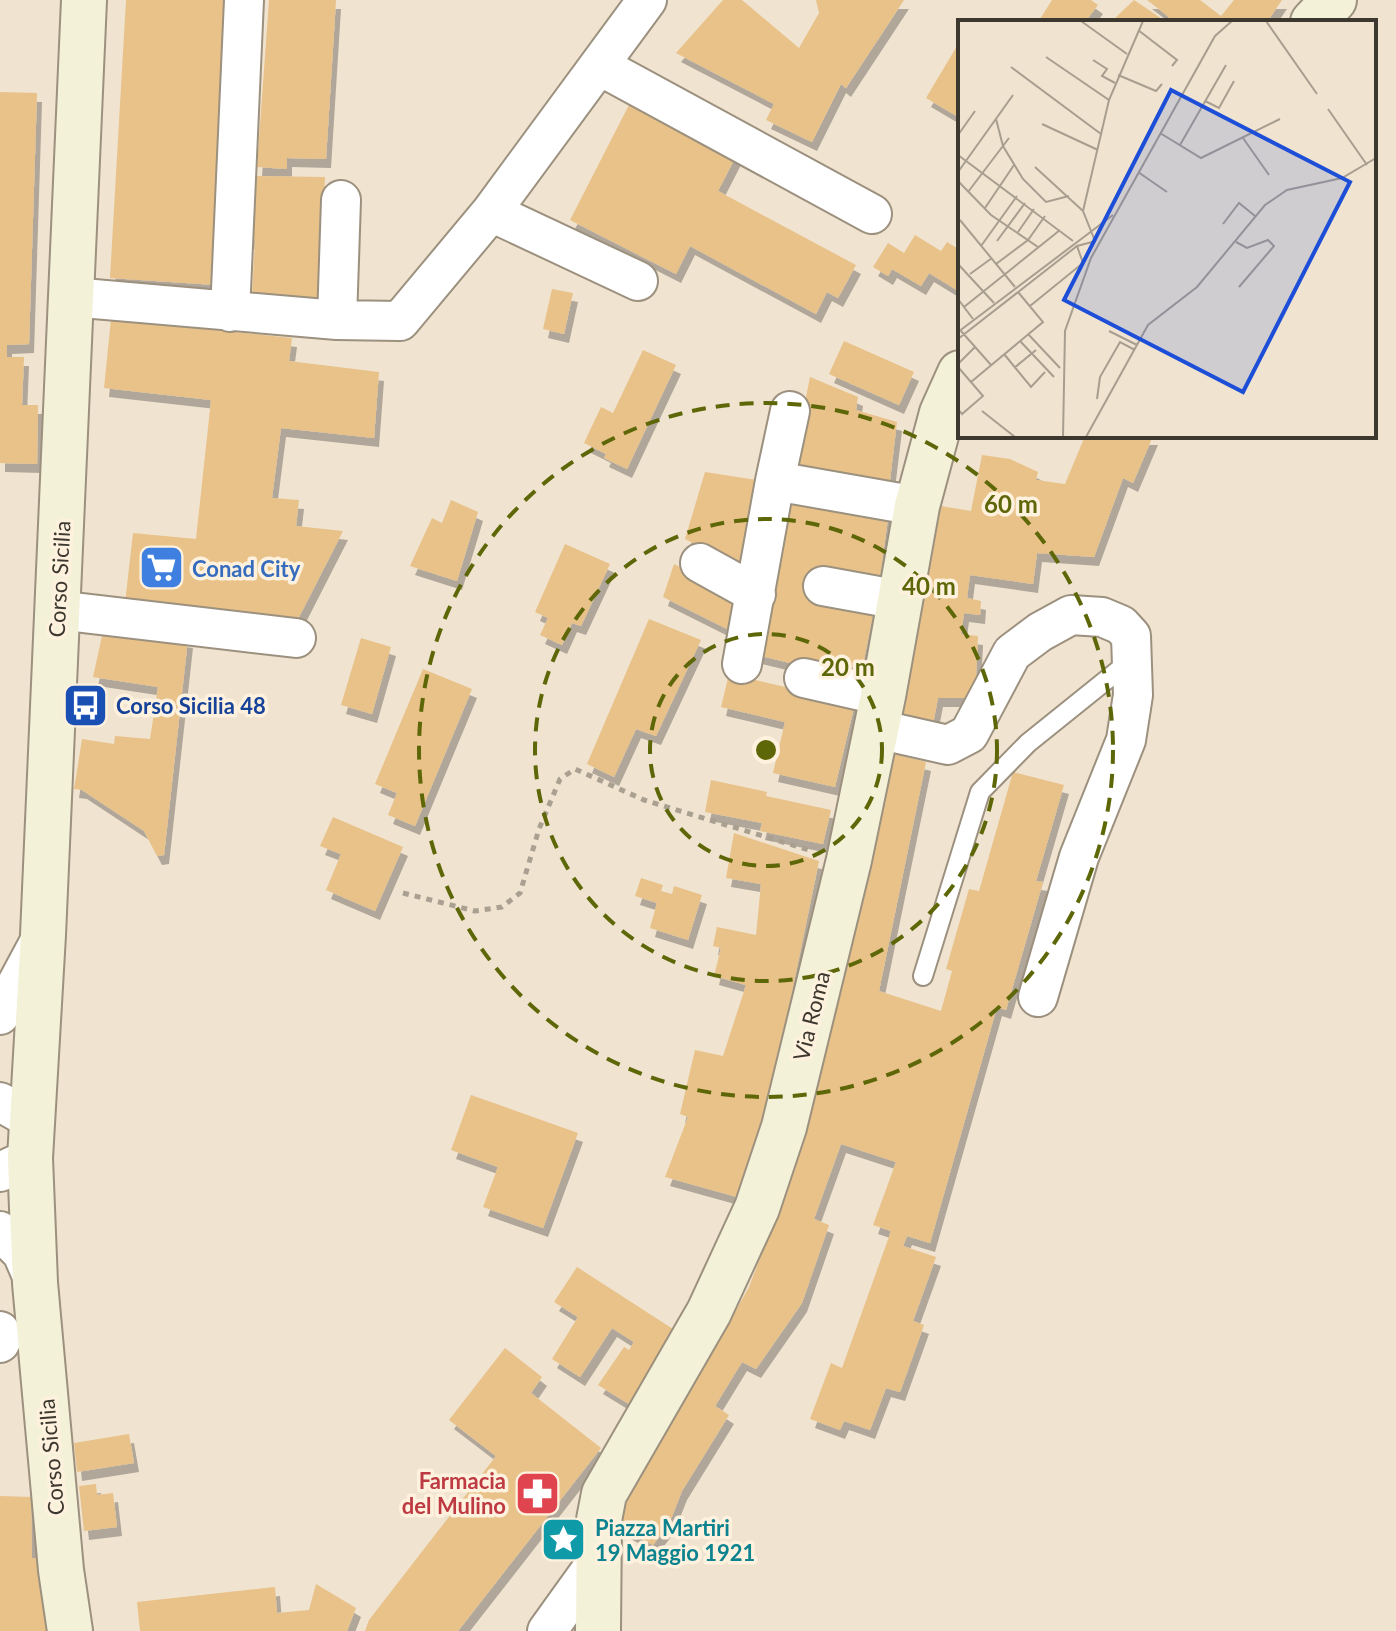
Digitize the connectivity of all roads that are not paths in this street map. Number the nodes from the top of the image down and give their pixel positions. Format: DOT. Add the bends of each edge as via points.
graph roads {
  1 [pos="84,0"];
  2 [pos="244,0"];
  3 [pos="647,0"];
  4 [pos="1334,0"];
  5 [pos="1315,20"];
  6 [pos="600,66"];
  7 [pos="341,200"];
  8 [pos="491,212"];
  9 [pos="872,214"];
  10 [pos="638,281"];
  11 [pos="71,297"];
  12 [pos="230,312"];
  13 [pos="337,320"];
  14 [pos="958,377"];
  15 [pos="790,411"];
  16 [pos="775,481"];
  17 [pos="917,506"];
  18 [pos="700,563"];
  19 [pos="823,586"];
  20 [pos="756,594"];
  21 [pos="900,600"];
  22 [pos="57,610"];
  23 [pos="296,638"];
  24 [pos="1133,659"];
  25 [pos="742,664"];
  26 [pos="804,678"];
  27 [pos="880,713"];
  28 [pos="43,935"];
  29 [pos="923,976"];
  30 [pos="1038,997"];
  31 [pos="0,1015"];
  32 [pos="12,1148"];
  33 [pos="0,1231"];
  34 [pos="35,1283"];
  35 [pos="0,1331"];
  36 [pos="0,1343"];
  37 [pos="598,1560"];
  38 [pos="70,1631"];
  39 [pos="547,1631"];
  40 [pos="598,1631"];
  1 -- 11 [label="street, Corso Sicilia"];
  2 -- 12 [label="street"];
  3 -- 6 [label="street"];
  4 -- 5 [label="street"];
  6 -- 8 [label="street"];
  6 -- 9 [label="street"];
  7 -- 13 [label="street"];
  8 -- 10 [label="street"];
  8 -- 13 [label="street" via="400,321"];
  11 -- 12 [label="street"];
  11 -- 22 [label="street, Corso Sicilia"];
  12 -- 13 [label="street"];
  14 -- 17 [label="street, Via Roma" via="942,413"];
  15 -- 16 [label="street"];
  16 -- 17 [label="street"];
  16 -- 20 [label="street"];
  17 -- 21 [label="street, Via Roma"];
  18 -- 20 [label="street"];
  19 -- 21 [label="street"];
  20 -- 25 [label="street"];
  21 -- 27 [label="street, Via Roma"];
  22 -- 23 [label="street"];
  22 -- 28 [label="street, Corso Sicilia"];
  24 -- 27 [label="street" via="1131,636 1121,625 1102,617 1071,615 1012,653 969,734 948,745"];
  24 -- 29 [label="lane" via="1028,743 980,792"];
  24 -- 30 [label="street" via="1126,740 1079,857"];
  26 -- 27 [label="street"];
  27 -- 37 [label="street, Via Roma" via="784,1127 757,1208 709,1312 604,1494"];
  28 -- 31 [label="street"];
  28 -- 32 [label="street, Corso Sicilia"];
  32 -- 34 [label="street, Corso Sicilia"];
  33 -- 34 [label="street" via="22,1253"];
  34 -- 38 [label="street, Corso Sicilia"];
  35 -- 36 [label="street"];
  37 -- 39 [label="street"];
  37 -- 40 [label="street, Via Roma"];
}
